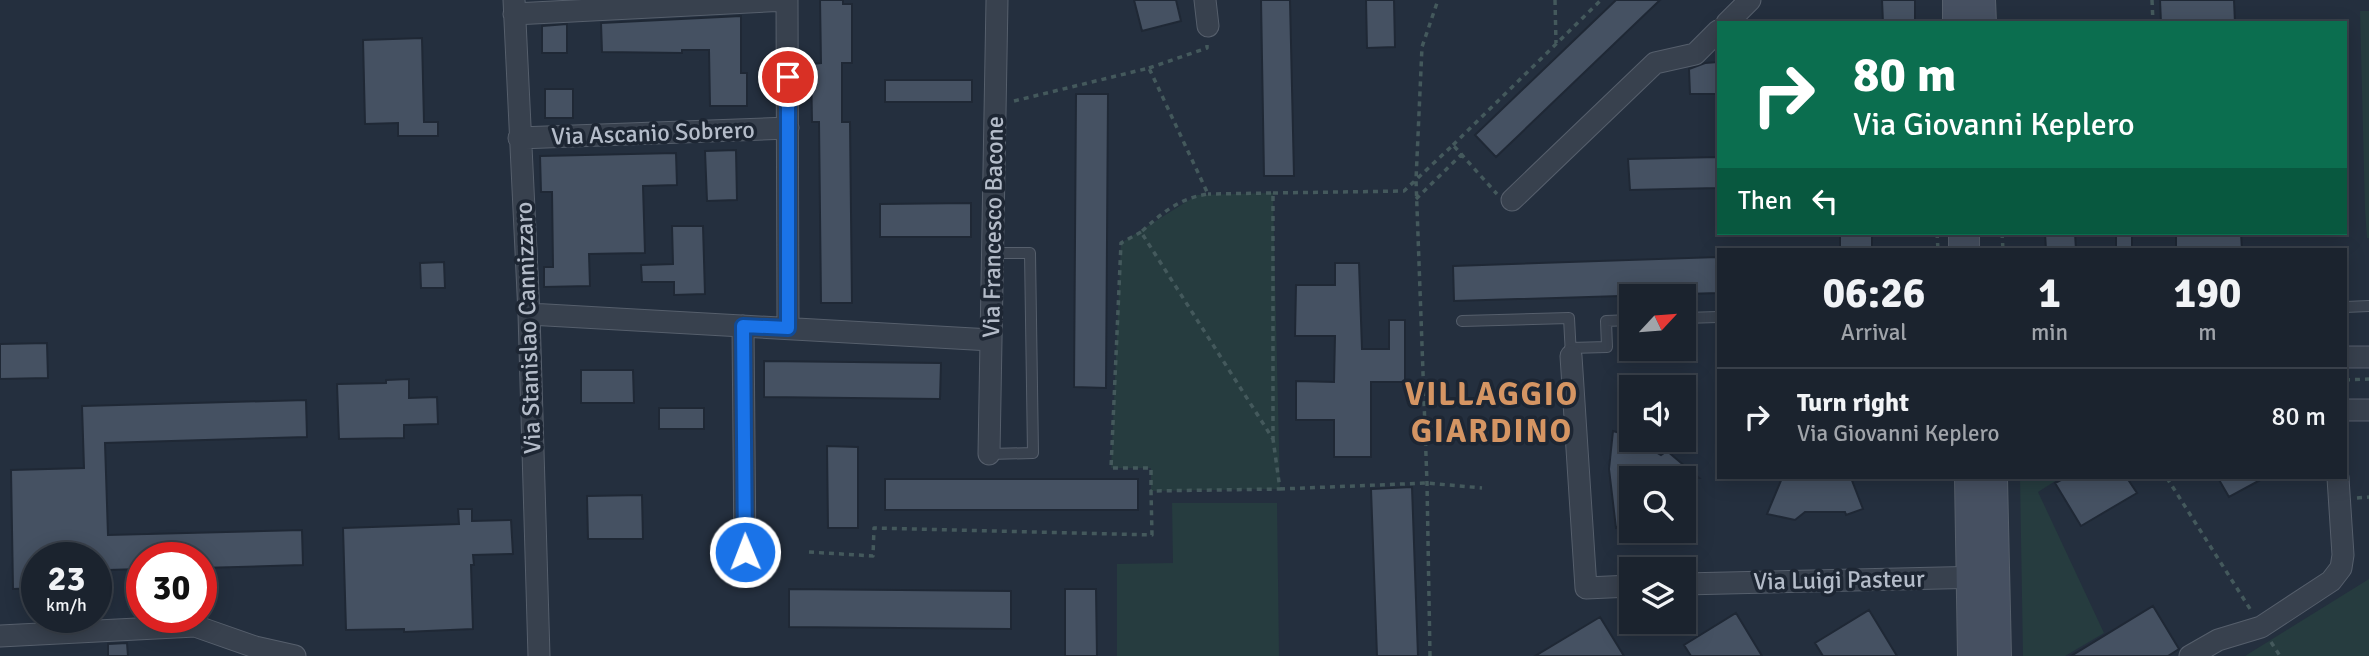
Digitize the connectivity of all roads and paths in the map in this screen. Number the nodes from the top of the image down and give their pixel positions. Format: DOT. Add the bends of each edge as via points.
graph roads {
  1 [pos="787,0"];
  2 [pos="997,0"];
  3 [pos="1205,0"];
  4 [pos="1438,0"];
  5 [pos="1555,0"];
  6 [pos="1601,0"];
  7 [pos="1750,0"];
  8 [pos="1958,0"];
  9 [pos="1980,0"];
  10 [pos="2152,0"];
  11 [pos="514,7"];
  12 [pos="1729,21"];
  13 [pos="1958,21"];
  14 [pos="1981,21"];
  15 [pos="2153,21"];
  16 [pos="1208,26"];
  17 [pos="1717,32"];
  18 [pos="1556,45"];
  19 [pos="1149,68"];
  20 [pos="995,105"];
  21 [pos="788,128"];
  22 [pos="519,138"];
  23 [pos="1453,145"];
  24 [pos="1462,154"];
  25 [pos="1416,180"];
  26 [pos="1273,193"];
  27 [pos="1208,194"];
  28 [pos="1416,199"];
  29 [pos="1511,200"];
  30 [pos="1141,232"];
  31 [pos="992,253"];
  32 [pos="2369,306"];
  33 [pos="2347,307"];
  34 [pos="529,314"];
  35 [pos="1717,317"];
  36 [pos="1696,318"];
  37 [pos="1619,320"];
  38 [pos="1462,321"];
  39 [pos="743,326"];
  40 [pos="788,328"];
  41 [pos="991,340"];
  42 [pos="1571,352"];
  43 [pos="2347,357"];
  44 [pos="2369,357"];
  45 [pos="2369,379"];
  46 [pos="2347,380"];
  47 [pos="2347,410"];
  48 [pos="2369,410"];
  49 [pos="1273,439"];
  50 [pos="989,454"];
  51 [pos="1970,479"];
  52 [pos="1992,479"];
  53 [pos="2168,479"];
  54 [pos="2338,479"];
  55 [pos="1427,483"];
  56 [pos="1482,488"];
  57 [pos="1280,489"];
  58 [pos="1151,491"];
  59 [pos="809,552"];
  60 [pos="745,559"];
  61 [pos="1983,577"];
  62 [pos="1696,584"];
  63 [pos="1619,587"];
  64 [pos="2261,626"];
  65 [pos="0,636"];
  66 [pos="255,652"];
  67 [pos="295,656"];
  68 [pos="539,656"];
  69 [pos="1430,656"];
  70 [pos="1973,656"];
  71 [pos="1996,656"];
  72 [pos="2190,656"];
  73 [pos="2280,656"];
  1 -- 11 [label="street"];
  1 -- 21 [label="street"];
  2 -- 20 [label="street, Via Francesco Bacone"];
  3 -- 16 [label="street"];
  4 -- 25 [label="path" via="1422,47"];
  5 -- 18 [label="path"];
  6 -- 18 [label="path"];
  7 -- 12 [label="street"];
  8 -- 13 [label="street"];
  9 -- 14 [label="street"];
  10 -- 15 [label="path"];
  11 -- 22 [label="street, Via Stanislao Cannizzaro"];
  16 -- 19 [label="path" via="1207,48"];
  17 -- 29 [label="street" via="1695,54 1656,64"];
  18 -- 23 [label="path"];
  19 -- 20 [label="path"];
  19 -- 27 [label="path"];
  20 -- 31 [label="street, Via Francesco Bacone"];
  21 -- 22 [label="street, Via Ascanio Sobrero"];
  21 -- 40 [label="street"];
  22 -- 34 [label="street, Via Stanislao Cannizzaro"];
  23 -- 24 [label="path"];
  23 -- 25 [label="path"];
  24 -- 28 [label="path"];
  24 -- 29 [label="path" via="1506,204"];
  25 -- 26 [label="path" via="1404,191"];
  25 -- 28 [label="path"];
  26 -- 27 [label="path"];
  26 -- 49 [label="path"];
  27 -- 30 [label="path" via="1189,196 1171,206"];
  28 -- 55 [label="path"];
  30 -- 49 [label="path"];
  30 -- 58 [label="path" via="1121,243 1111,468 1151,468"];
  31 -- 41 [label="street, Via Francesco Bacone"];
  31 -- 50 [label="lane" via="1030,253 1033,453"];
  32 -- 33 [label="lane"];
  34 -- 39 [label="street"];
  34 -- 68 [label="street, Via Stanislao Cannizzaro"];
  35 -- 36 [label="lane"];
  37 -- 42 [label="lane" via="1606,321 1607,347"];
  38 -- 42 [label="lane" via="1569,318"];
  39 -- 40 [label="street"];
  39 -- 60 [label="street"];
  40 -- 41 [label="street"];
  41 -- 50 [label="street, Via Francesco Bacone"];
  42 -- 63 [label="street" via="1586,588"];
  43 -- 44 [label="street"];
  45 -- 46 [label="path"];
  47 -- 48 [label="street"];
  49 -- 57 [label="path"];
  51 -- 61 [label="street"];
  52 -- 61 [label="street"];
  53 -- 64 [label="path"];
  54 -- 64 [label="street" via="2343,555 2338,574"];
  55 -- 56 [label="path"];
  55 -- 57 [label="path"];
  55 -- 69 [label="path"];
  57 -- 58 [label="path"];
  58 -- 59 [label="path" via="1152,535 874,528 873,556"];
  61 -- 62 [label="street, Via Luigi Pasteur"];
  61 -- 70 [label="street"];
  61 -- 71 [label="street"];
  64 -- 72 [label="street" via="2218,640"];
  64 -- 73 [label="path"];
  65 -- 66 [label="street" via="195,626"];
  66 -- 67 [label="street"];
}
